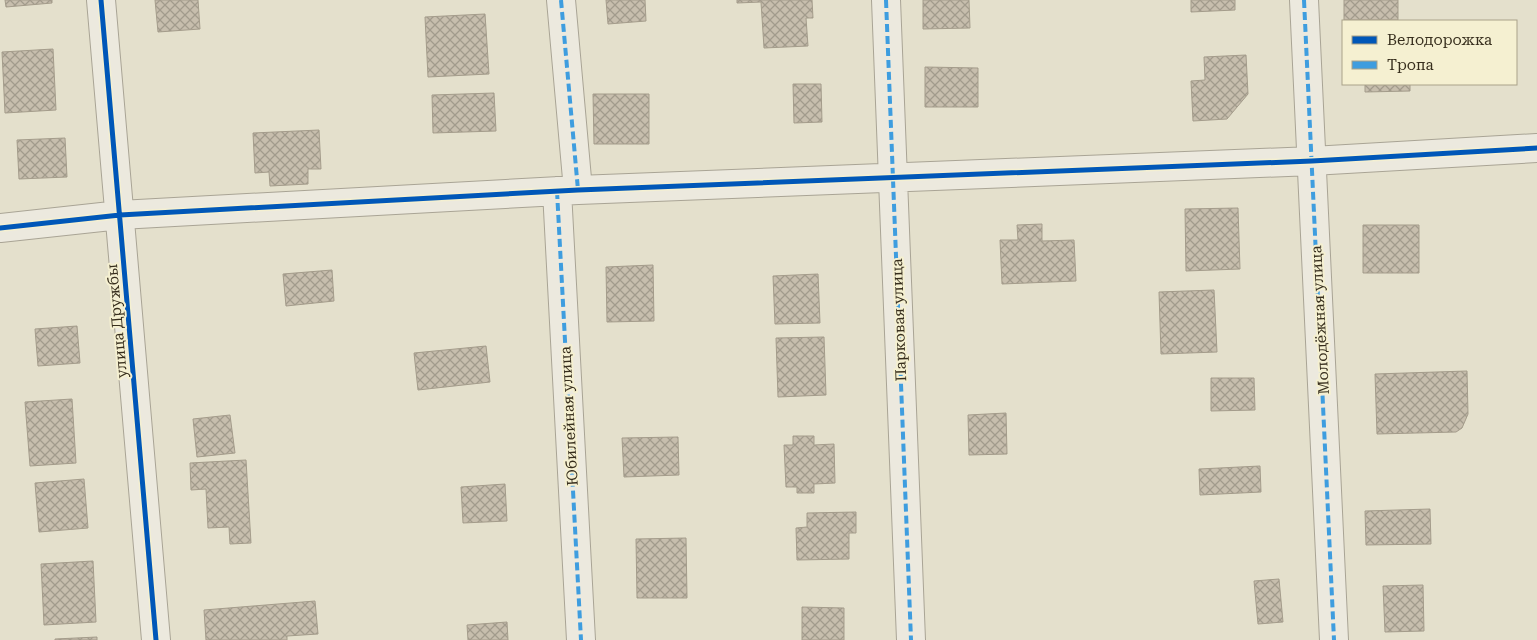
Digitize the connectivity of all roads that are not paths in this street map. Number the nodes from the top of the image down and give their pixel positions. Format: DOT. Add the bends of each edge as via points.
graph roads {
  1 [pos="101,0"];
  2 [pos="561,0"];
  3 [pos="886,0"];
  4 [pos="1304,0"];
  5 [pos="1537,148"];
  6 [pos="1312,162"];
  7 [pos="894,178"];
  8 [pos="567,190"];
  9 [pos="120,215"];
  10 [pos="0,228"];
  11 [pos="156,640"];
  12 [pos="581,640"];
  13 [pos="911,640"];
  14 [pos="1334,640"];
  1 -- 9 [label="street, улица Дружбы"];
  2 -- 8 [label="street, Юбилейная улица"];
  3 -- 7 [label="street, Парковая улица"];
  4 -- 6 [label="street, Молодёжная улица"];
  5 -- 6 [label="street"];
  6 -- 7 [label="street"];
  6 -- 14 [label="street, Молодёжная улица"];
  7 -- 8 [label="street"];
  7 -- 13 [label="street, Парковая улица"];
  8 -- 9 [label="street"];
  8 -- 12 [label="street, Юбилейная улица"];
  9 -- 10 [label="street"];
  9 -- 11 [label="street, улица Дружбы"];
}
